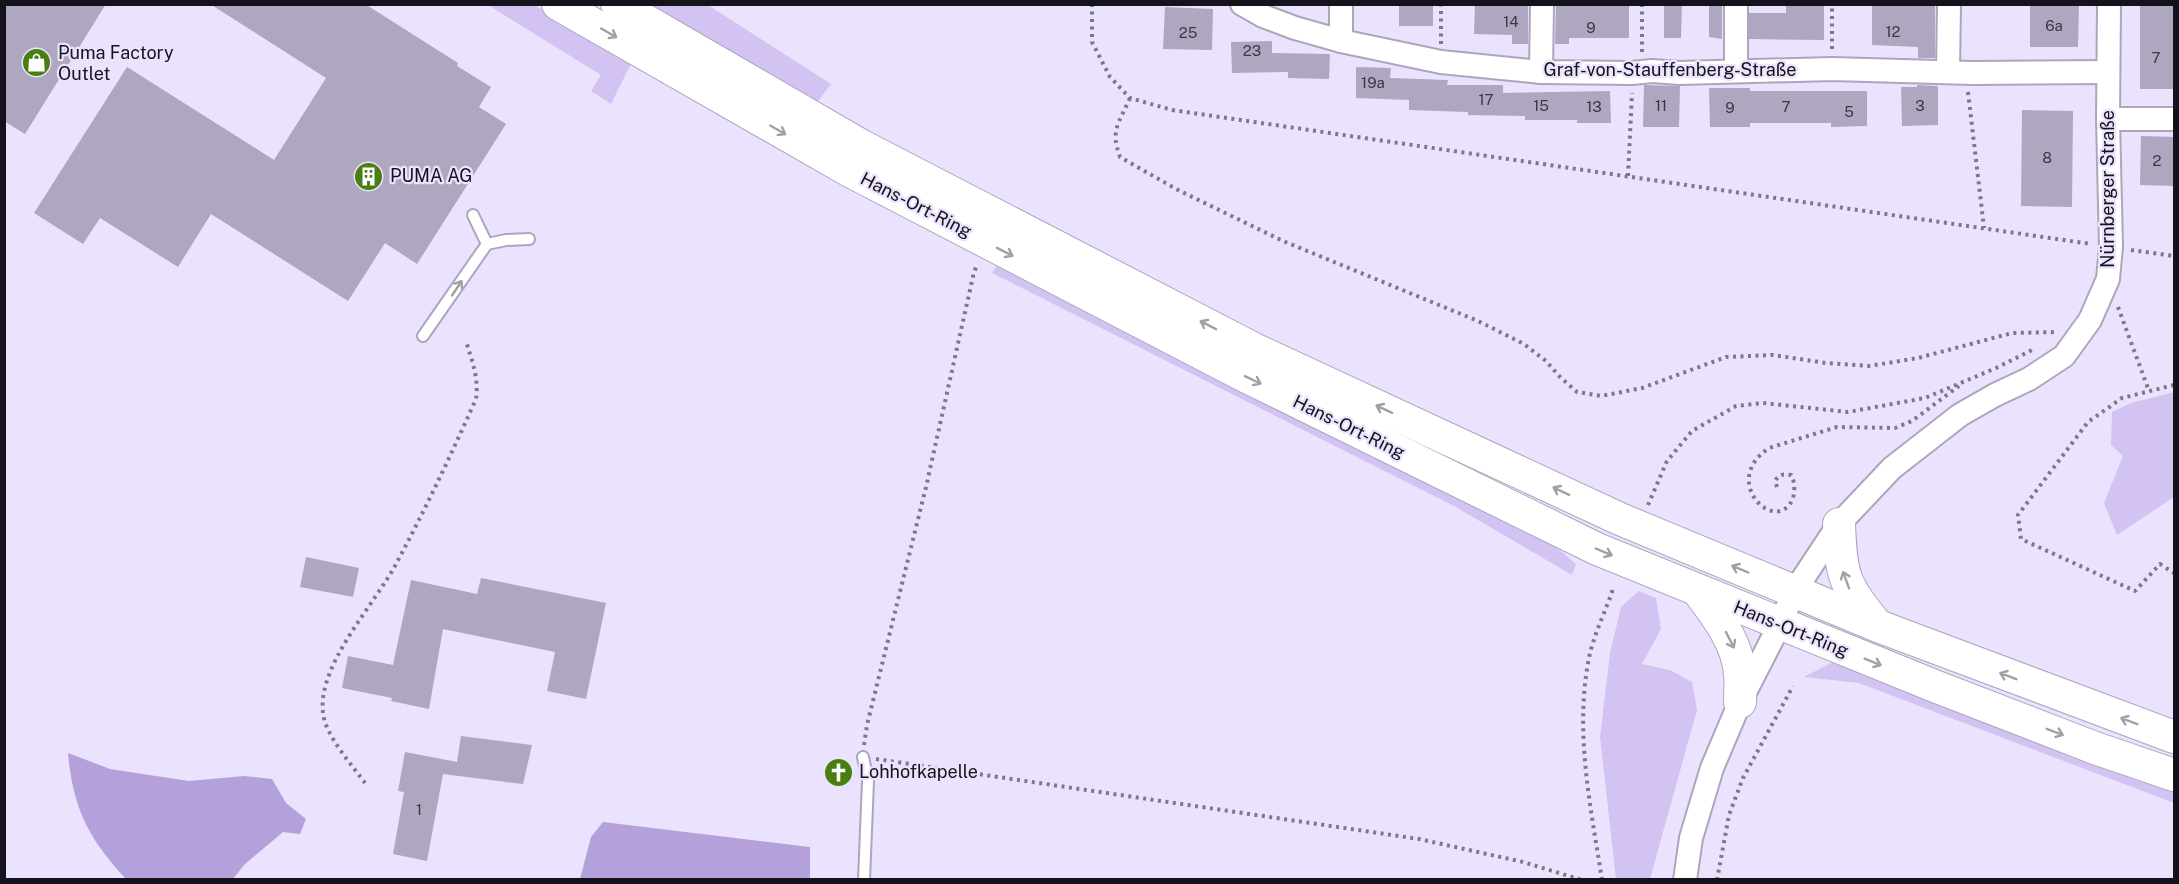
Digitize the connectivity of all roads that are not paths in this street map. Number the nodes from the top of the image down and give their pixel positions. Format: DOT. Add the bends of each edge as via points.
graph roads {
  1 [pos="558,4"];
  2 [pos="617,4"];
  3 [pos="1242,4"];
  4 [pos="1341,4"];
  5 [pos="1542,4"];
  6 [pos="1736,4"];
  7 [pos="1949,4"];
  8 [pos="2109,4"];
  9 [pos="1341,41"];
  10 [pos="1736,71"];
  11 [pos="1541,72"];
  12 [pos="1957,72"];
  13 [pos="2108,72"];
  14 [pos="2108,119"];
  15 [pos="2175,119"];
  16 [pos="474,215"];
  17 [pos="529,239"];
  18 [pos="487,244"];
  19 [pos="423,336"];
  20 [pos="1839,524"];
  21 [pos="1698,591"];
  22 [pos="1794,592"];
  23 [pos="1780,624"];
  24 [pos="1878,626"];
  25 [pos="1740,702"];
  26 [pos="2175,737"];
  27 [pos="863,757"];
  28 [pos="2175,775"];
  29 [pos="864,879"];
  30 [pos="1685,879"];
  1 -- 21 [label="main road, Hans-Ort-Ring, one-way" via="850,171 1243,375 1597,549"];
  22 -- 2 [label="main road, Hans-Ort-Ring, one-way" via="1620,519 1256,350 862,146"];
  3 -- 9 [label="street, Graf-von-Stauffenberg-Straße" via="1295,28"];
  4 -- 9 [label="street"];
  5 -- 11 [label="street"];
  6 -- 10 [label="street"];
  7 -- 12 [label="street"];
  8 -- 13 [label="street, Nürnberger Straße"];
  9 -- 11 [label="street, Graf-von-Stauffenberg-Straße" via="1440,62"];
  10 -- 11 [label="street, Graf-von-Stauffenberg-Straße"];
  10 -- 12 [label="street, Graf-von-Stauffenberg-Straße"];
  12 -- 13 [label="street, Graf-von-Stauffenberg-Straße"];
  13 -- 14 [label="street, Nürnberger Straße"];
  14 -- 15 [label="street"];
  14 -- 20 [label="street, Nürnberger Straße" via="2111,247 2108,278 2090,320 2064,356 1960,415 1892,468"];
  16 -- 18 [label="lane"];
  17 -- 18 [label="lane"];
  19 -- 18 [label="lane, one-way"];
  20 -- 22 [label="street, Nürnberger Straße"];
  24 -- 20 [label="main road, one-way" via="1848,588 1840,554"];
  21 -- 23 [label="main road, Hans-Ort-Ring"];
  21 -- 25 [label="main road, one-way" via="1735,651"];
  22 -- 23 [label="street, Nürnberger Straße"];
  22 -- 24 [label="main road, Hans-Ort-Ring"];
  23 -- 25 [label="street, Nürnberger Straße"];
  23 -- 28 [label="main road, Hans-Ort-Ring, one-way" via="2095,748"];
  26 -- 24 [label="main road, Hans-Ort-Ring, one-way"];
  25 -- 30 [label="street, Nürnberger Straße" via="1712,768 1691,838"];
  27 -- 29 [label="lane" via="868,781"];
}
